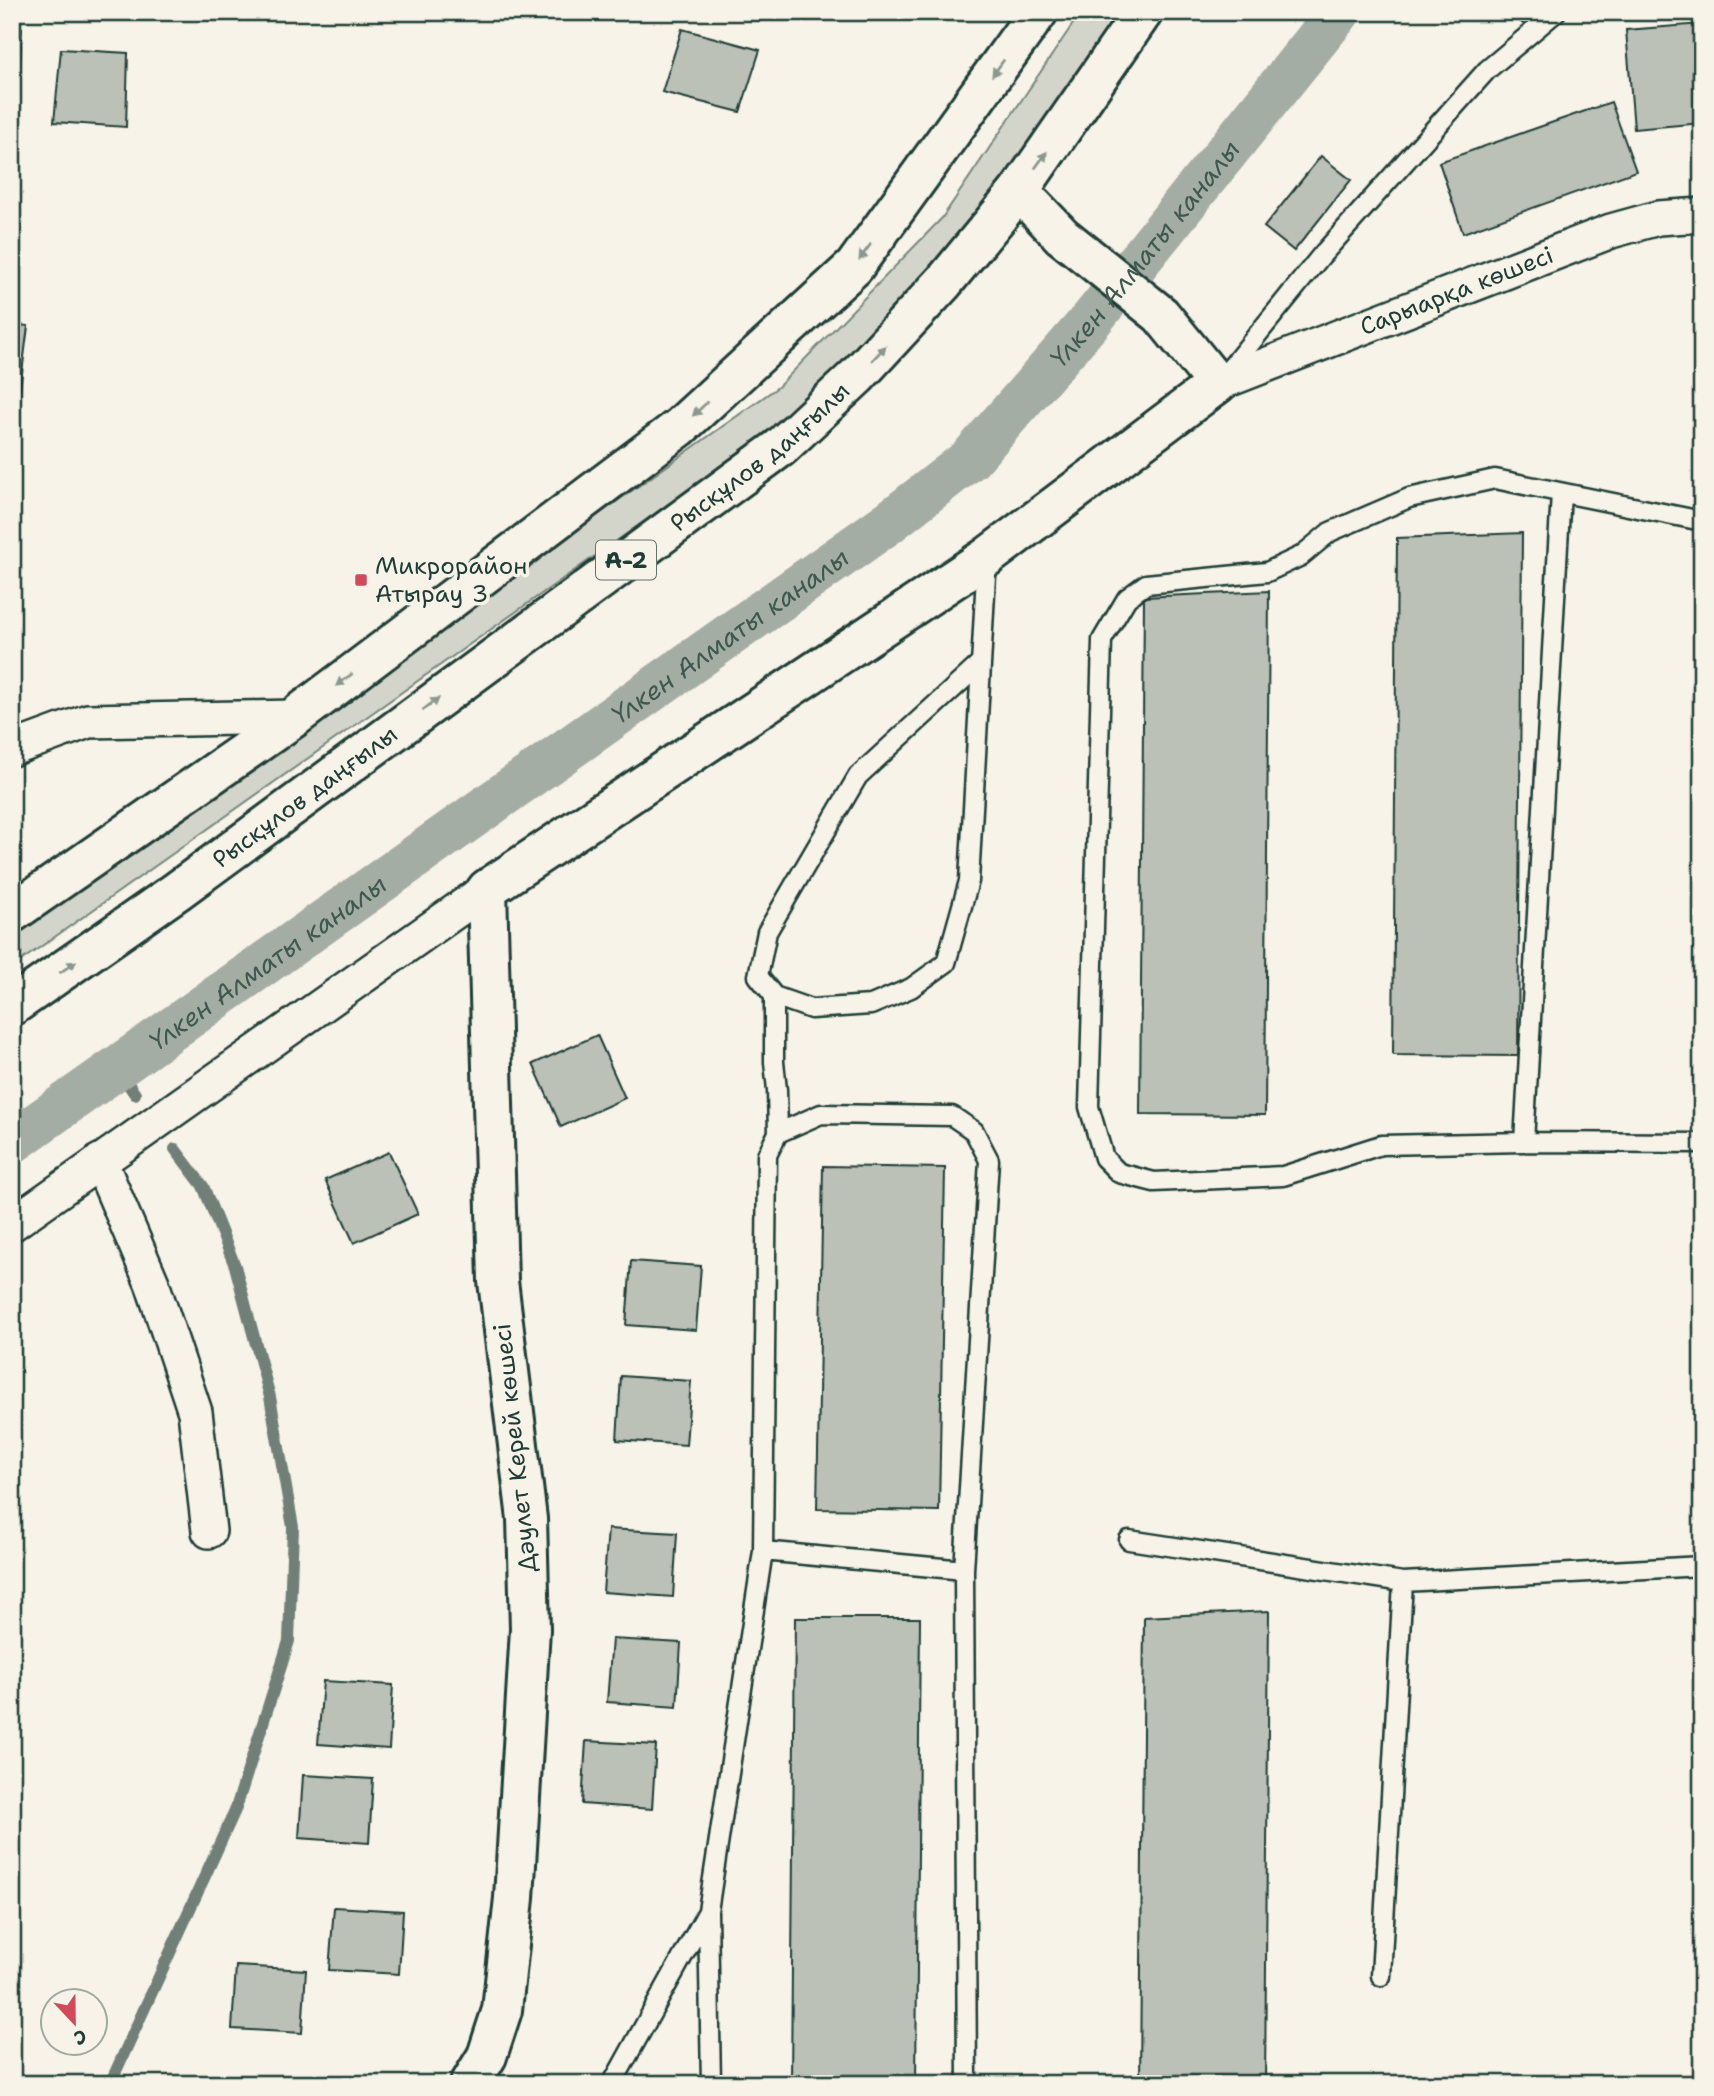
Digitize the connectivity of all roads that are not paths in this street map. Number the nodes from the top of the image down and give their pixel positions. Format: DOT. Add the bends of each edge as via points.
graph roads {
  1 [pos="1038,12"];
  2 [pos="1143,12"];
  3 [pos="1556,12"];
  4 [pos="1019,191"];
  5 [pos="1702,215"];
  6 [pos="1217,384"];
  7 [pos="1561,493"];
  8 [pos="1702,522"];
  9 [pos="987,557"];
  10 [pos="981,663"];
  11 [pos="295,717"];
  12 [pos="12,749"];
  13 [pos="487,889"];
  14 [pos="12,913"];
  15 [pos="774,996"];
  16 [pos="12,1006"];
  17 [pos="778,1132"];
  18 [pos="1524,1142"];
  19 [pos="1702,1143"];
  20 [pos="100,1161"];
  21 [pos="12,1224"];
  22 [pos="209,1531"];
  23 [pos="1129,1540"];
  24 [pos="763,1551"];
  25 [pos="1702,1566"];
  26 [pos="964,1570"];
  27 [pos="1403,1582"];
  28 [pos="708,1911"];
  29 [pos="1381,1976"];
  30 [pos="470,2084"];
  31 [pos="612,2084"];
  32 [pos="711,2084"];
  33 [pos="967,2084"];
  1 -- 11 [label="main road, one-way" via="854,267 680,427"];
  4 -- 2 [label="main road, Рысқұлов даңғылы / A-2, one-way"];
  3 -- 6 [label="lane" via="1487,70 1321,256"];
  4 -- 6 [label="main road" via="1062,236 1161,315"];
  16 -- 4 [label="main road, Рысқұлов даңғылы / A-2, one-way" via="177,891 781,447 857,376 944,282"];
  5 -- 6 [label="street, Сарыарқа көшесі" via="1657,218 1611,231"];
  6 -- 9 [label="main road"];
  7 -- 8 [label="lane"];
  7 -- 18 [label="lane"];
  7 -- 18 [label="lane" via="1495,479 1409,498 1330,531 1301,556 1267,572 1146,584 1127,598 1102,640 1089,1107 1104,1158 1119,1173 1154,1182 1283,1176 1381,1145"];
  9 -- 10 [label="lane"];
  9 -- 13 [label="main road"];
  10 -- 15 [label="lane" via="858,776 767,932 758,976"];
  10 -- 15 [label="lane" via="969,881 946,963 911,988 871,1005 811,1009"];
  11 -- 12 [label="street" via="88,721"];
  11 -- 14 [label="main road"];
  13 -- 20 [label="street"];
  13 -- 30 [label="main road, Дәулет Керей көшесі" via="498,1281 527,1520 530,1629 514,1898 502,2010 488,2056"];
  15 -- 17 [label="lane"];
  17 -- 24 [label="lane" via="767,1155"];
  17 -- 26 [label="lane" via="821,1114 952,1116 974,1131 989,1160"];
  18 -- 19 [label="lane"];
  20 -- 21 [label="street"];
  20 -- 22 [label="street" via="152,1283 195,1412"];
  23 -- 27 [label="lane"];
  24 -- 26 [label="lane"];
  24 -- 28 [label="lane"];
  25 -- 27 [label="lane"];
  26 -- 33 [label="lane"];
  27 -- 29 [label="lane"];
  28 -- 31 [label="lane"];
  28 -- 32 [label="lane"];
}
